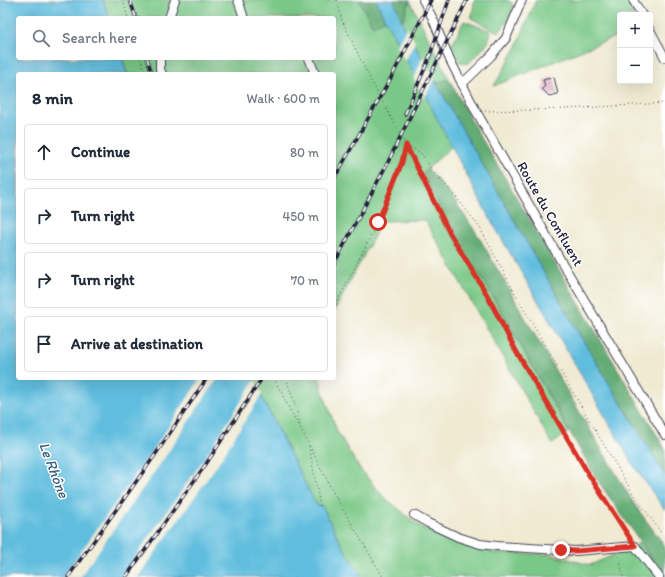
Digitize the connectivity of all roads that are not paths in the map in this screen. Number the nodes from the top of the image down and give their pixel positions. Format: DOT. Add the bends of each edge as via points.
graph roads {
  1 [pos="175,0"];
  2 [pos="238,0"];
  3 [pos="423,0"];
  4 [pos="633,0"];
  5 [pos="519,2"];
  6 [pos="640,12"];
  7 [pos="170,16"];
  8 [pos="243,16"];
  9 [pos="653,36"];
  10 [pos="665,58"];
  11 [pos="160,60"];
  12 [pos="310,60"];
  13 [pos="161,72"];
  14 [pos="314,72"];
  15 [pos="462,84"];
  16 [pos="665,435"];
  17 [pos="414,515"];
  18 [pos="659,577"];
  1 -- 7 [label="street"];
  2 -- 8 [label="street"];
  3 -- 15 [label="street, Route du Confluent"];
  4 -- 6 [label="street"];
  5 -- 15 [label="street" via="506,38"];
  9 -- 10 [label="street"];
  11 -- 13 [label="street"];
  12 -- 14 [label="street"];
  15 -- 16 [label="street, Route du Confluent" via="561,261"];
  17 -- 18 [label="street" via="428,524 480,544 576,551 635,546"];
}
